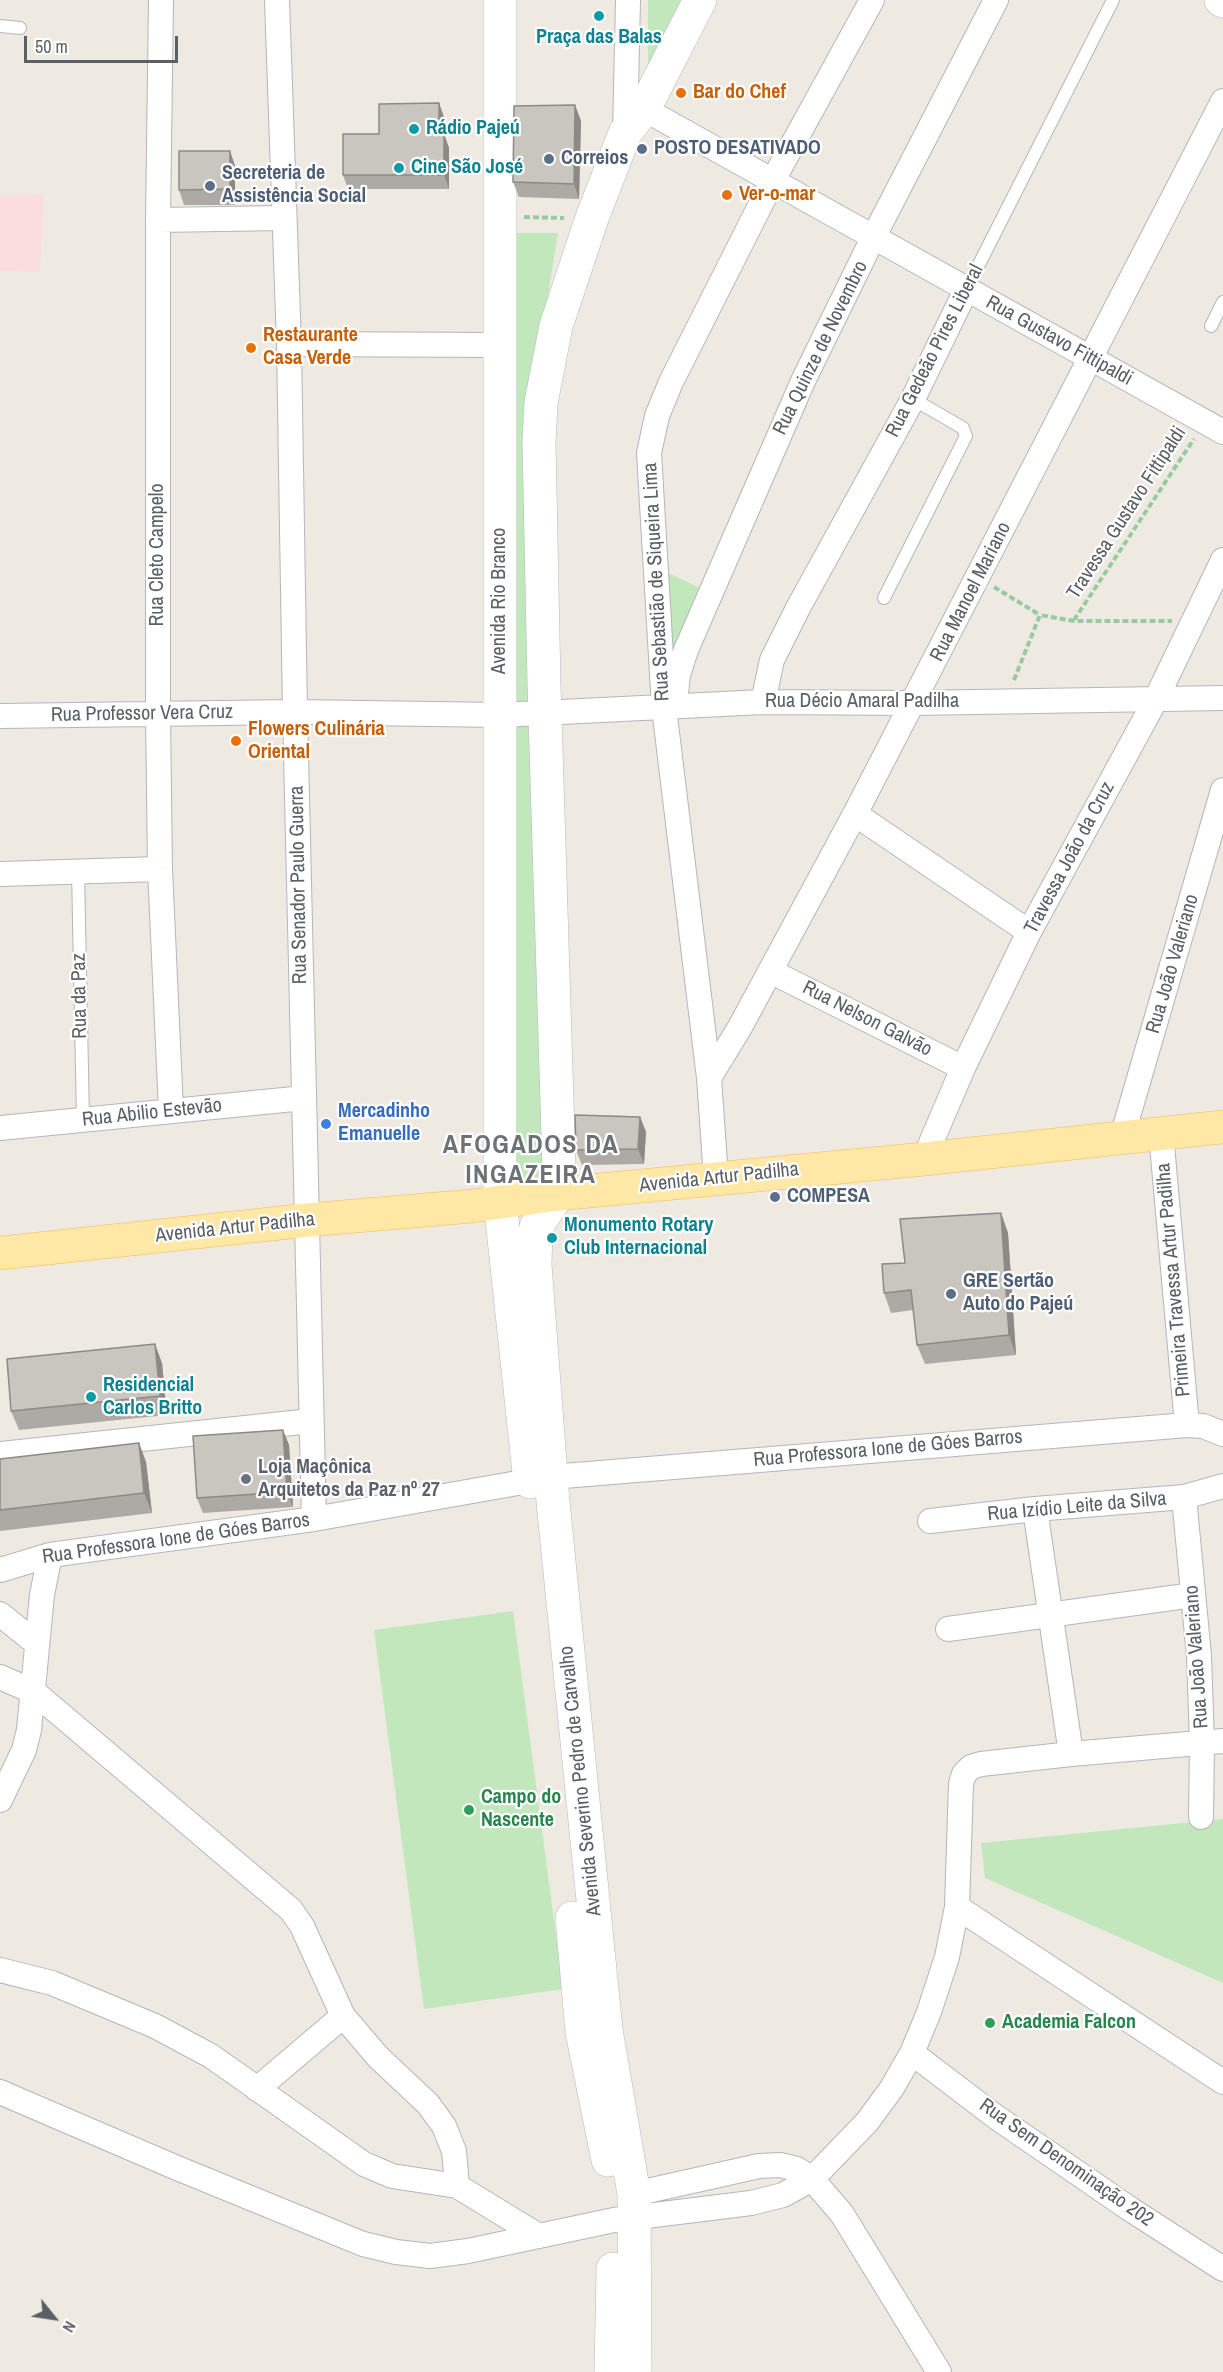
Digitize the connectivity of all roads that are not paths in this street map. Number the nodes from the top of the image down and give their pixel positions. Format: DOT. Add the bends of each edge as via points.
graph roads {
  1 [pos="161,0"];
  2 [pos="277,0"];
  3 [pos="500,0"];
  4 [pos="627,0"];
  5 [pos="700,0"];
  6 [pos="872,0"];
  7 [pos="996,0"];
  8 [pos="1113,0"];
  9 [pos="0,26"];
  10 [pos="20,28"];
  11 [pos="1223,100"];
  12 [pos="634,121"];
  13 [pos="772,182"];
  14 [pos="284,218"];
  15 [pos="158,220"];
  16 [pos="873,238"];
  17 [pos="966,290"];
  18 [pos="1223,302"];
  19 [pos="1211,326"];
  20 [pos="289,344"];
  21 [pos="501,345"];
  22 [pos="1091,357"];
  23 [pos="913,399"];
  24 [pos="1214,427"];
  25 [pos="1221,571"];
  26 [pos="884,598"];
  27 [pos="1223,698"];
  28 [pos="1156,699"];
  29 [pos="763,702"];
  30 [pos="912,703"];
  31 [pos="669,707"];
  32 [pos="295,712"];
  33 [pos="158,714"];
  34 [pos="545,714"];
  35 [pos="501,715"];
  36 [pos="0,716"];
  37 [pos="1222,794"];
  38 [pos="855,814"];
  39 [pos="160,869"];
  40 [pos="78,871"];
  41 [pos="0,874"];
  42 [pos="1029,932"];
  43 [pos="770,971"];
  44 [pos="963,1068"];
  45 [pos="710,1078"];
  46 [pos="304,1098"];
  47 [pos="171,1110"];
  48 [pos="83,1120"];
  49 [pos="1223,1127"];
  50 [pos="0,1128"];
  51 [pos="1161,1134"];
  52 [pos="1122,1137"];
  53 [pos="924,1159"];
  54 [pos="716,1178"];
  55 [pos="558,1194"];
  56 [pos="500,1201"];
  57 [pos="308,1220"];
  58 [pos="0,1253"];
  59 [pos="311,1421"];
  60 [pos="1187,1425"];
  61 [pos="1223,1434"];
  62 [pos="0,1454"];
  63 [pos="1223,1486"];
  64 [pos="541,1491"];
  65 [pos="1184,1497"];
  66 [pos="1035,1509"];
  67 [pos="314,1519"];
  68 [pos="930,1521"];
  69 [pos="50,1555"];
  70 [pos="0,1570"];
  71 [pos="1193,1595"];
  72 [pos="0,1614"];
  73 [pos="1052,1614"];
  74 [pos="948,1629"];
  75 [pos="36,1643"];
  76 [pos="0,1677"];
  77 [pos="34,1692"];
  78 [pos="1213,1742"];
  79 [pos="1071,1754"];
  80 [pos="0,1800"];
  81 [pos="1201,1817"];
  82 [pos="957,1907"];
  83 [pos="0,1970"];
  84 [pos="343,2016"];
  85 [pos="912,2053"];
  86 [pos="1223,2082"];
  87 [pos="257,2089"];
  88 [pos="0,2092"];
  89 [pos="812,2179"];
  90 [pos="457,2186"];
  91 [pos="628,2211"];
  92 [pos="539,2236"];
  93 [pos="1223,2269"];
  94 [pos="611,2372"];
  95 [pos="634,2372"];
  96 [pos="939,2372"];
  1 -- 15 [label="street, Rua Cleto Campelo"];
  2 -- 14 [label="street, Rua Senador Paulo Guerra"];
  3 -- 21 [label="street, Avenida Rio Branco"];
  4 -- 12 [label="street"];
  5 -- 12 [label="street, Avenida Rio Branco"];
  6 -- 13 [label="street, Rua Sebastião de Siqueira Lima"];
  7 -- 16 [label="street, Rua Quinze de Novembro"];
  8 -- 17 [label="lane, Rua Gedeão Pires Liberal"];
  9 -- 10 [label="lane"];
  11 -- 22 [label="street, Rua Manoel Mariano"];
  12 -- 13 [label="street, Rua Gustavo Fittipaldi"];
  12 -- 34 [label="street, Avenida Rio Branco" via="592,219 556,326 541,403"];
  13 -- 16 [label="street, Rua Gustavo Fittipaldi"];
  13 -- 31 [label="street, Rua Sebastião de Siqueira Lima" via="671,382 657,416 649,453"];
  14 -- 15 [label="street"];
  14 -- 20 [label="street, Rua Senador Paulo Guerra"];
  15 -- 33 [label="street, Rua Cleto Campelo"];
  16 -- 17 [label="street, Rua Gustavo Fittipaldi"];
  16 -- 31 [label="street, Rua Quinze de Novembro" via="803,381 713,583 680,666"];
  17 -- 22 [label="street, Rua Gustavo Fittipaldi"];
  17 -- 23 [label="street, Rua Gedeão Pires Liberal"];
  18 -- 19 [label="lane"];
  20 -- 21 [label="street"];
  20 -- 32 [label="street, Rua Senador Paulo Guerra"];
  21 -- 35 [label="street, Avenida Rio Branco"];
  22 -- 24 [label="street, Rua Gustavo Fittipaldi"];
  22 -- 30 [label="street, Rua Manoel Mariano"];
  23 -- 26 [label="lane" via="963,428 966,436"];
  23 -- 29 [label="street, Rua Gedeão Pires Liberal" via="772,660"];
  25 -- 28 [label="street, Travessa João da Cruz"];
  27 -- 28 [label="street, Rua Décio Amaral Padilha"];
  28 -- 30 [label="street, Rua Décio Amaral Padilha"];
  28 -- 42 [label="street, Travessa João da Cruz"];
  29 -- 30 [label="street, Rua Décio Amaral Padilha"];
  29 -- 31 [label="street, Rua Décio Amaral Padilha"];
  30 -- 38 [label="street, Rua Manoel Mariano"];
  31 -- 34 [label="street, Rua Décio Amaral Padilha"];
  31 -- 45 [label="street, Rua Sebastião de Siqueira Lima"];
  32 -- 33 [label="street, Rua Professor Vera Cruz"];
  32 -- 35 [label="street, Rua Professor Vera Cruz"];
  32 -- 46 [label="street, Rua Senador Paulo Guerra"];
  33 -- 36 [label="street, Rua Professor Vera Cruz"];
  33 -- 39 [label="street, Rua Cleto Campelo"];
  34 -- 35 [label="street, Rua Décio Amaral Padilha"];
  34 -- 55 [label="street, Avenida Rio Branco"];
  35 -- 56 [label="street, Avenida Rio Branco"];
  37 -- 52 [label="street, Rua João Valeriano"];
  38 -- 42 [label="street"];
  38 -- 43 [label="street, Rua Manoel Mariano"];
  39 -- 40 [label="street"];
  39 -- 47 [label="street, Rua Cleto Campelo"];
  40 -- 41 [label="street"];
  40 -- 48 [label="lane, Rua da Paz"];
  42 -- 44 [label="street, Travessa João da Cruz"];
  43 -- 44 [label="street, Rua Nelson Galvão"];
  43 -- 45 [label="street, Rua Manoel Mariano"];
  44 -- 53 [label="street, Travessa João da Cruz"];
  45 -- 54 [label="street, Rua Sebastião de Siqueira Lima"];
  46 -- 47 [label="street, Rua Abilio Estevão"];
  46 -- 57 [label="street, Rua Senador Paulo Guerra"];
  47 -- 48 [label="street, Rua Abilio Estevão"];
  48 -- 50 [label="street, Rua Abilio Estevão"];
  49 -- 51 [label="main road, Avenida Artur Padilha"];
  51 -- 52 [label="main road, Avenida Artur Padilha"];
  51 -- 60 [label="street, Primeira Travessa Artur Padilha"];
  52 -- 53 [label="main road, Avenida Artur Padilha"];
  53 -- 54 [label="main road, Avenida Artur Padilha"];
  54 -- 55 [label="main road, Avenida Artur Padilha"];
  55 -- 56 [label="main road, Avenida Artur Padilha"];
  55 -- 64 [label="street, Avenida Severino Pedro de Carvalho" via="539,1220 535,1243"];
  56 -- 57 [label="main road, Avenida Artur Padilha"];
  56 -- 64 [label="street, Avenida Severino Pedro de Carvalho"];
  57 -- 58 [label="main road, Avenida Artur Padilha"];
  57 -- 59 [label="street, Rua Senador Paulo Guerra"];
  59 -- 62 [label="street"];
  59 -- 67 [label="street, Rua Senador Paulo Guerra"];
  60 -- 61 [label="street, Rua Professora Ione de Góes Barros"];
  60 -- 64 [label="street, Rua Professora Ione de Góes Barros"];
  63 -- 65 [label="street, Rua Izídio Leite da Silva"];
  64 -- 67 [label="street, Rua Professora Ione de Góes Barros"];
  64 -- 91 [label="street, Avenida Severino Pedro de Carvalho" via="582,2032 610,2169"];
  65 -- 66 [label="street, Rua Izídio Leite da Silva"];
  65 -- 71 [label="street, Rua João Valeriano"];
  66 -- 68 [label="street, Rua Izídio Leite da Silva"];
  66 -- 73 [label="street"];
  67 -- 69 [label="street, Rua Professora Ione de Góes Barros"];
  69 -- 70 [label="street, Rua Professora Ione de Góes Barros"];
  69 -- 75 [label="street"];
  71 -- 73 [label="street"];
  71 -- 78 [label="street, Rua João Valeriano"];
  72 -- 75 [label="street"];
  73 -- 74 [label="street"];
  73 -- 79 [label="street"];
  75 -- 77 [label="street"];
  76 -- 77 [label="street"];
  77 -- 80 [label="street" via="24,1750"];
  77 -- 84 [label="street" via="291,1910"];
  78 -- 79 [label="street"];
  78 -- 81 [label="street, Rua João Valeriano"];
  79 -- 82 [label="street" via="981,1764 964,1774"];
  82 -- 85 [label="street" via="946,1957"];
  82 -- 86 [label="street"];
  83 -- 87 [label="street" via="52,1983 155,2026 211,2056"];
  84 -- 87 [label="street"];
  84 -- 90 [label="street" via="378,2057 428,2104 444,2126 454,2151"];
  85 -- 89 [label="street" via="867,2122"];
  85 -- 93 [label="street, Rua Sem Denominação 202" via="996,2117"];
  87 -- 90 [label="street" via="364,2164 392,2176"];
  88 -- 92 [label="street" via="363,2244 430,2256"];
  89 -- 91 [label="street" via="783,2195 751,2203"];
  89 -- 91 [label="street" via="797,2169 759,2166"];
  89 -- 96 [label="street" via="842,2214"];
  90 -- 92 [label="street"];
  91 -- 92 [label="street"];
  91 -- 94 [label="street, Avenida Severino Pedro de Carvalho"];
  91 -- 95 [label="street, Avenida Severino Pedro de Carvalho"];
}
